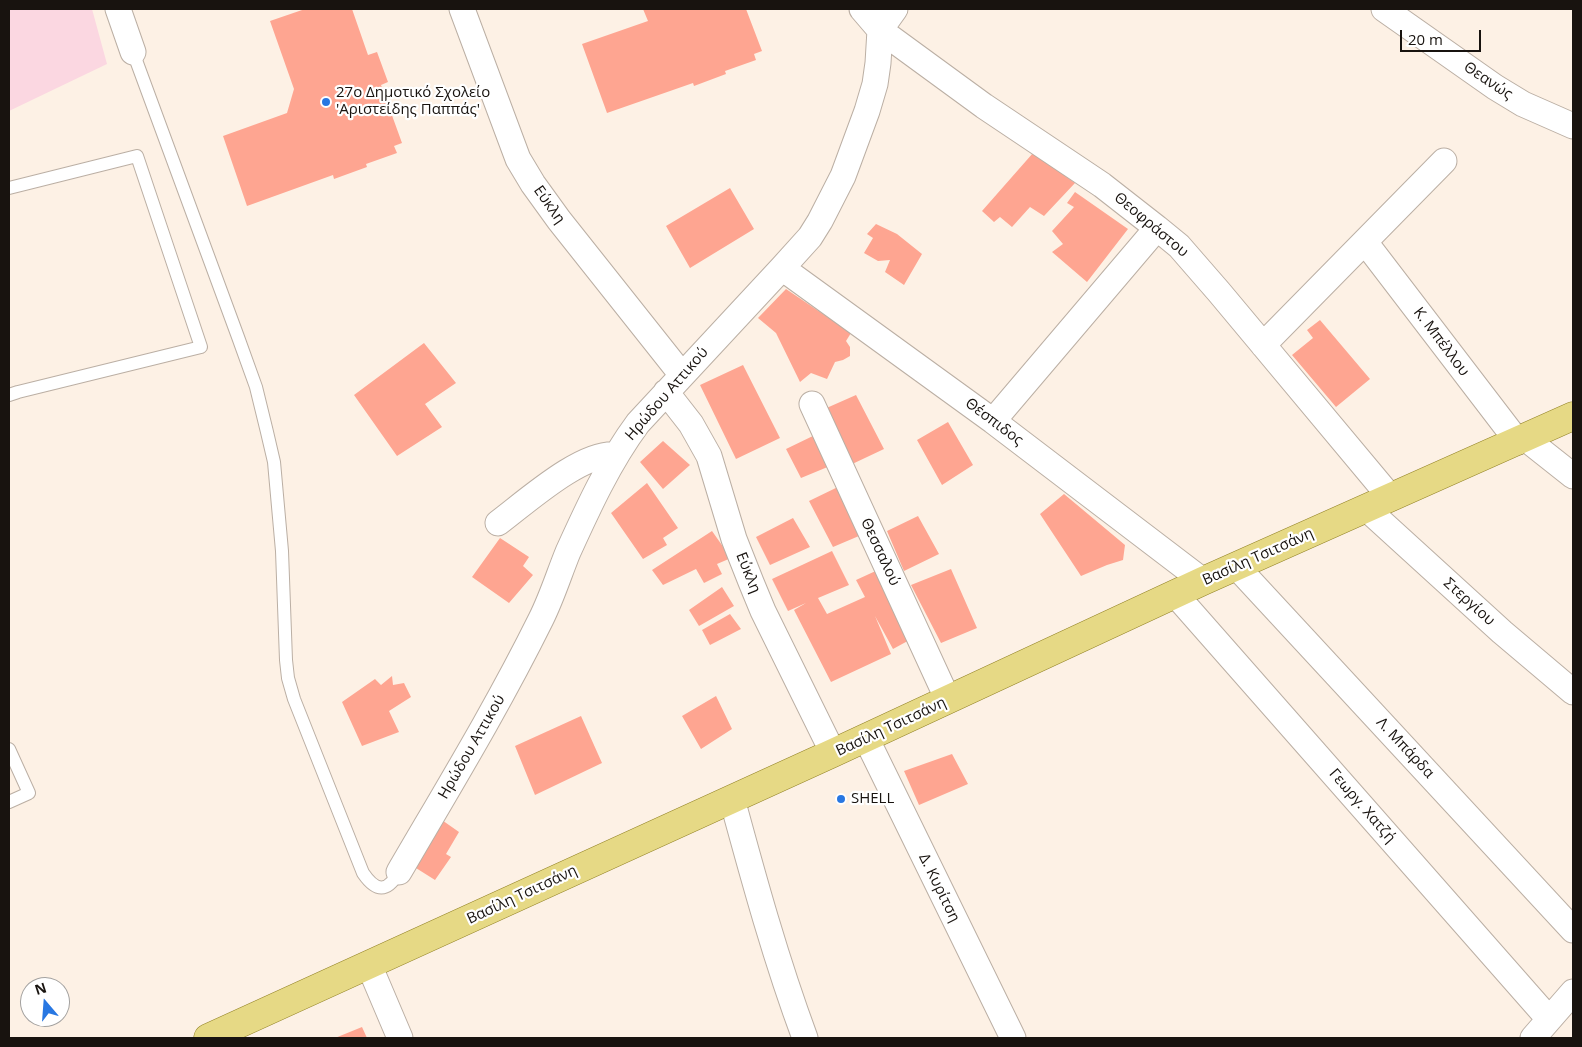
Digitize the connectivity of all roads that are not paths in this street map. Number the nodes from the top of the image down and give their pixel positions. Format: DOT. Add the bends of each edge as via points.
graph roads {
  1 [pos="118,9"];
  2 [pos="462,9"];
  3 [pos="862,9"];
  4 [pos="895,9"];
  5 [pos="1384,9"];
  6 [pos="880,30"];
  7 [pos="133,52"];
  8 [pos="1573,126"];
  9 [pos="1444,161"];
  10 [pos="9,188"];
  11 [pos="1157,228"];
  12 [pos="1365,242"];
  13 [pos="782,268"];
  14 [pos="1263,345"];
  15 [pos="674,384"];
  16 [pos="9,395"];
  17 [pos="812,404"];
  18 [pos="1573,416"];
  19 [pos="994,421"];
  20 [pos="1522,440"];
  21 [pos="616,455"];
  22 [pos="1573,476"];
  23 [pos="1379,503"];
  24 [pos="498,523"];
  25 [pos="1236,566"];
  26 [pos="1203,581"];
  27 [pos="1175,594"];
  28 [pos="1573,692"];
  29 [pos="948,700"];
  30 [pos="866,738"];
  31 [pos="9,749"];
  32 [pos="833,753"];
  33 [pos="732,799"];
  34 [pos="9,802"];
  35 [pos="399,872"];
  36 [pos="1573,930"];
  37 [pos="369,965"];
  38 [pos="1573,992"];
  39 [pos="1549,1019"];
  40 [pos="208,1038"];
  41 [pos="400,1038"];
  42 [pos="805,1038"];
  43 [pos="1013,1038"];
  44 [pos="1533,1038"];
  1 -- 7 [label="street"];
  2 -- 15 [label="street, Εύκλη" via="518,159"];
  3 -- 6 [label="street, Θεοφράστου"];
  4 -- 6 [label="street"];
  5 -- 8 [label="street, Θεανώς" via="1495,87 1523,104"];
  6 -- 11 [label="street, Θεοφράστου" via="984,106 1102,185"];
  6 -- 13 [label="street, Ηρώδου Αττικού" via="875,84 843,176 810,237"];
  7 -- 35 [label="lane" via="256,387 274,462 282,551 286,660 294,699 363,873 369,882 381,888"];
  9 -- 12 [label="street"];
  10 -- 16 [label="lane" via="137,156 201,347"];
  11 -- 14 [label="street, Θεοφράστου" via="1191,259"];
  11 -- 19 [label="street"];
  12 -- 14 [label="street"];
  12 -- 20 [label="street, Κ. Μπέλλου"];
  13 -- 15 [label="street, Ηρώδου Αττικού"];
  13 -- 19 [label="street, Θέσπιδος"];
  14 -- 23 [label="street, Θεοφράστου"];
  15 -- 21 [label="street, Ηρώδου Αττικού" via="638,423"];
  15 -- 32 [label="street, Εύκλη" via="709,456 734,539 763,611"];
  17 -- 29 [label="street, Θεσσαλού"];
  18 -- 20 [label="main road, Βασίλη Τσιτσάνη"];
  19 -- 26 [label="street, Θέσπιδος"];
  20 -- 22 [label="street, Κ. Μπέλλου"];
  20 -- 23 [label="main road, Βασίλη Τσιτσάνη"];
  21 -- 24 [label="street" via="576,466"];
  21 -- 35 [label="street, Ηρώδου Αττικού" via="511,680"];
  23 -- 25 [label="main road, Βασίλη Τσιτσάνη"];
  23 -- 28 [label="street, Στεργίου" via="1502,632"];
  25 -- 26 [label="main road, Βασίλη Τσιτσάνη"];
  25 -- 36 [label="street, Λ. Μπάρδα"];
  26 -- 27 [label="main road, Βασίλη Τσιτσάνη"];
  27 -- 29 [label="main road, Βασίλη Τσιτσάνη"];
  27 -- 39 [label="street, Γεωργ. Χατζή"];
  29 -- 30 [label="main road, Βασίλη Τσιτσάνη"];
  30 -- 32 [label="main road, Βασίλη Τσιτσάνη"];
  30 -- 43 [label="street, Δ. Κυρίτση"];
  31 -- 34 [label="lane" via="29,793"];
  32 -- 33 [label="main road, Βασίλη Τσιτσάνη"];
  33 -- 37 [label="main road, Βασίλη Τσιτσάνη"];
  33 -- 42 [label="street"];
  37 -- 40 [label="main road, Βασίλη Τσιτσάνη"];
  37 -- 41 [label="street"];
  38 -- 39 [label="street"];
  39 -- 44 [label="street"];
}
